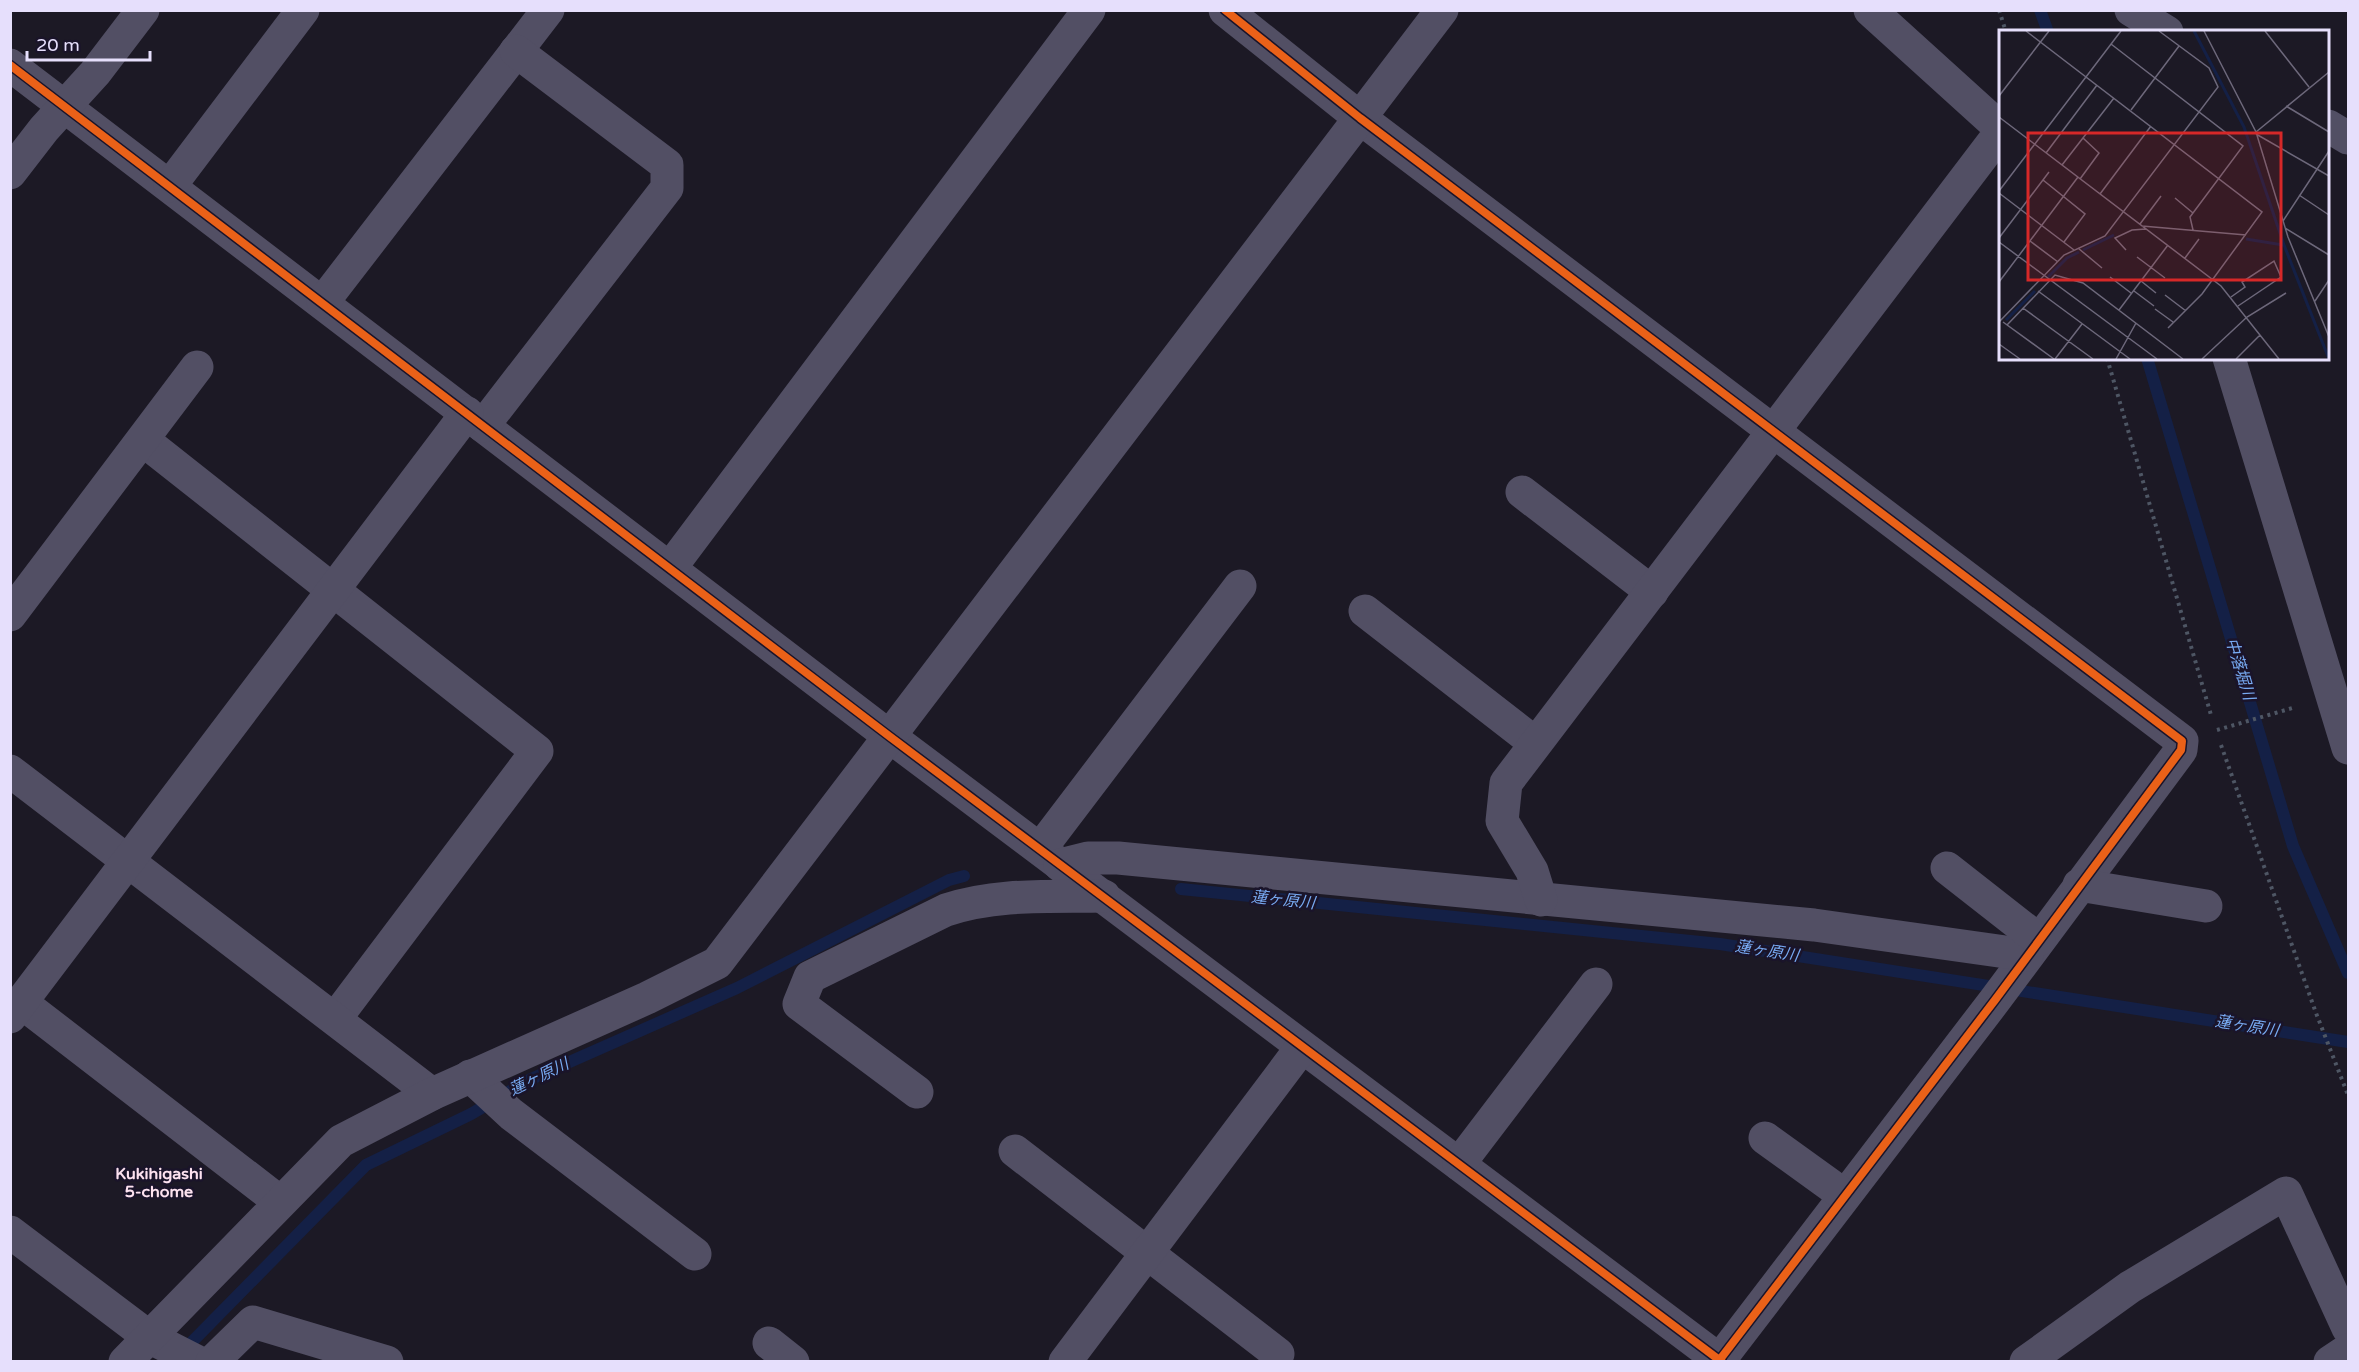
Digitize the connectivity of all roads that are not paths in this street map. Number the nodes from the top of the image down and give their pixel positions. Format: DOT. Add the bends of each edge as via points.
graph roads {
  1 [pos="143,10"];
  2 [pos="303,10"];
  3 [pos="548,10"];
  4 [pos="1089,10"];
  5 [pos="1225,10"];
  6 [pos="1442,10"];
  7 [pos="1870,10"];
  8 [pos="2124,10"];
  9 [pos="2131,10"];
  10 [pos="2129,30"];
  11 [pos="2164,30"];
  12 [pos="516,51"];
  13 [pos="10,65"];
  14 [pos="65,106"];
  15 [pos="1360,118"];
  16 [pos="2329,127"];
  17 [pos="2349,138"];
  18 [pos="10,173"];
  19 [pos="170,186"];
  20 [pos="323,302"];
  21 [pos="2230,360"];
  22 [pos="197,367"];
  23 [pos="475,419"];
  24 [pos="1774,432"];
  25 [pos="143,440"];
  26 [pos="1522,492"];
  27 [pos="671,567"];
  28 [pos="1240,586"];
  29 [pos="334,588"];
  30 [pos="1652,592"];
  31 [pos="1365,611"];
  32 [pos="10,615"];
  33 [pos="888,736"];
  34 [pos="1535,743"];
  35 [pos="2349,748"];
  36 [pos="10,771"];
  37 [pos="1051,857"];
  38 [pos="128,861"];
  39 [pos="1947,868"];
  40 [pos="2079,885"];
  41 [pos="1104,896"];
  42 [pos="1542,900"];
  43 [pos="2205,906"];
  44 [pos="2027,954"];
  45 [pos="1596,984"];
  46 [pos="16,1010"];
  47 [pos="334,1019"];
  48 [pos="1302,1047"];
  49 [pos="476,1081"];
  50 [pos="917,1092"];
  51 [pos="432,1094"];
  52 [pos="1765,1138"];
  53 [pos="1015,1151"];
  54 [pos="1459,1164"];
  55 [pos="1844,1195"];
  56 [pos="280,1202"];
  57 [pos="10,1232"];
  58 [pos="1147,1251"];
  59 [pos="695,1254"];
  60 [pos="2349,1328"];
  61 [pos="2349,1350"];
  62 [pos="184,1353"];
  63 [pos="1278,1354"];
  64 [pos="1720,1361"];
  65 [pos="125,1362"];
  66 [pos="387,1362"];
  67 [pos="1065,1362"];
  68 [pos="2026,1362"];
  69 [pos="2330,1362"];
  1 -- 14 [label="street" via="95,74"];
  2 -- 19 [label="street"];
  3 -- 12 [label="street"];
  4 -- 27 [label="street"];
  5 -- 15 [label="street"];
  6 -- 15 [label="street"];
  7 -- 24 [label="street" via="1998,126 1997,138"];
  8 -- 10 [label="street"];
  9 -- 11 [label="street"];
  12 -- 20 [label="street"];
  12 -- 23 [label="street" via="667,165 667,188"];
  13 -- 14 [label="street"];
  14 -- 18 [label="street"];
  14 -- 19 [label="street"];
  15 -- 24 [label="street"];
  15 -- 33 [label="street"];
  16 -- 17 [label="street"];
  19 -- 20 [label="street"];
  20 -- 23 [label="street"];
  21 -- 35 [label="street"];
  22 -- 25 [label="street"];
  23 -- 27 [label="street"];
  23 -- 29 [label="street"];
  24 -- 30 [label="street"];
  24 -- 40 [label="street" via="2182,741 2181,750"];
  25 -- 29 [label="street"];
  25 -- 32 [label="street"];
  26 -- 30 [label="street"];
  27 -- 33 [label="street"];
  28 -- 37 [label="street"];
  29 -- 38 [label="street"];
  29 -- 47 [label="street" via="537,751"];
  30 -- 34 [label="street"];
  31 -- 34 [label="street"];
  33 -- 37 [label="street"];
  33 -- 49 [label="street" via="717,963"];
  34 -- 42 [label="street" via="1506,783 1502,821 1532,871"];
  36 -- 38 [label="street"];
  37 -- 41 [label="street"];
  37 -- 42 [label="street" via="1118,858"];
  38 -- 46 [label="street"];
  38 -- 47 [label="street"];
  39 -- 44 [label="street"];
  40 -- 43 [label="street"];
  40 -- 44 [label="street"];
  41 -- 48 [label="street"];
  41 -- 50 [label="street" via="1016,897 969,903 946,910 810,977 799,1004"];
  42 -- 44 [label="street" via="1814,925"];
  44 -- 55 [label="street"];
  45 -- 54 [label="street"];
  46 -- 56 [label="street"];
  47 -- 51 [label="street"];
  48 -- 54 [label="street"];
  48 -- 58 [label="street"];
  49 -- 51 [label="street"];
  49 -- 59 [label="street" via="512,1114"];
  51 -- 56 [label="street" via="341,1140"];
  52 -- 55 [label="street"];
  53 -- 58 [label="street"];
  54 -- 64 [label="street"];
  55 -- 64 [label="street"];
  56 -- 62 [label="street"];
  57 -- 62 [label="street"];
  58 -- 63 [label="street"];
  58 -- 67 [label="street"];
  60 -- 68 [label="street" via="2286,1193 2130,1287"];
  61 -- 69 [label="street"];
  62 -- 65 [label="street"];
  62 -- 66 [label="street" via="253,1322"];
}
